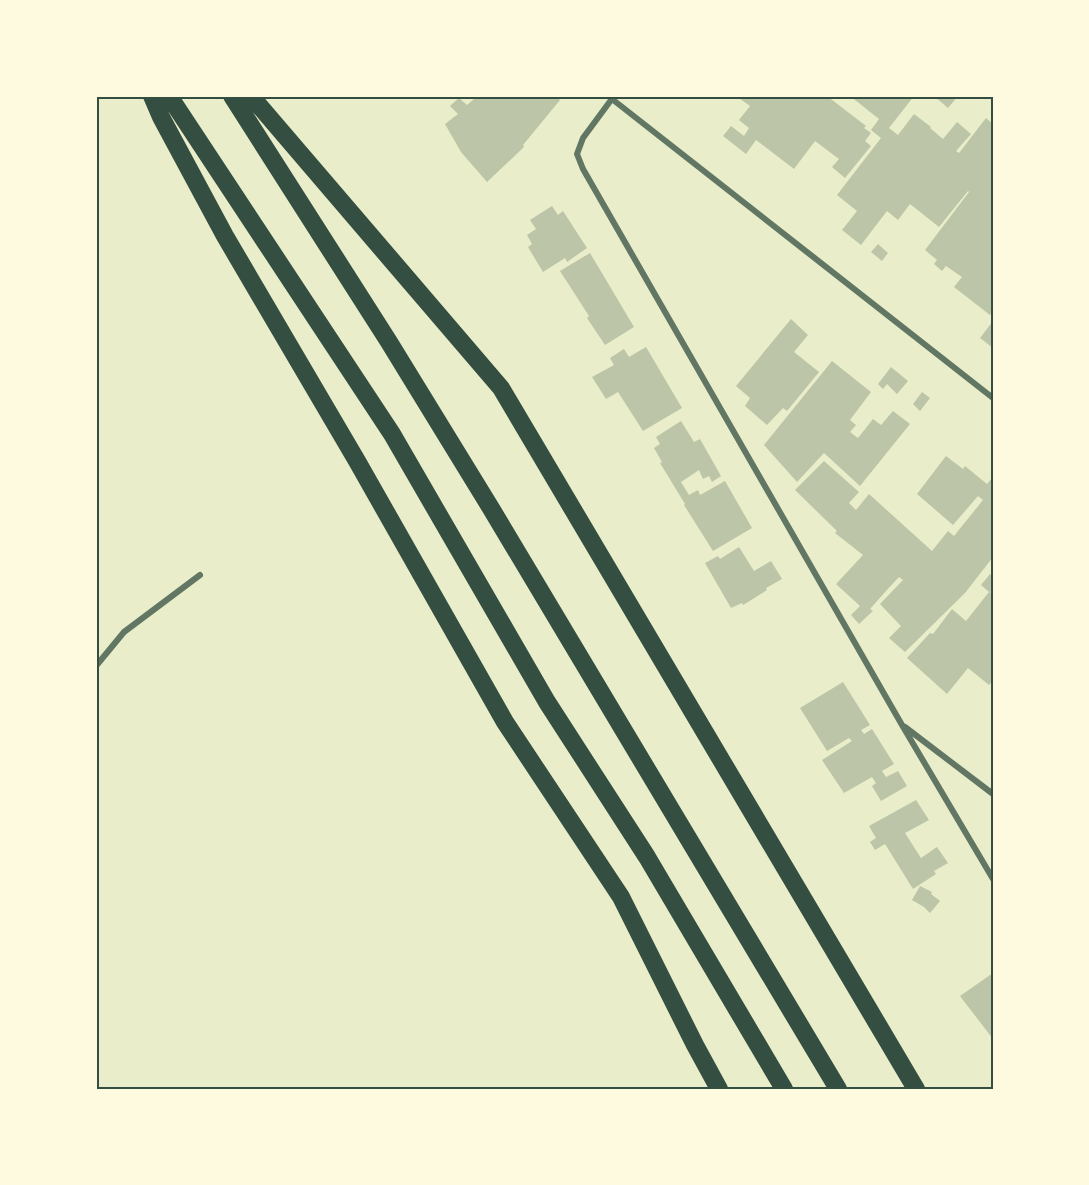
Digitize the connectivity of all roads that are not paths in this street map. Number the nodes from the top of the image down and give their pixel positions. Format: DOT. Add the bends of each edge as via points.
graph roads {
  1 [pos="152,96"];
  2 [pos="169,96"];
  3 [pos="232,96"];
  4 [pos="251,96"];
  5 [pos="613,98"];
  6 [pos="993,398"];
  7 [pos="200,575"];
  8 [pos="96,666"];
  9 [pos="902,725"];
  10 [pos="993,794"];
  11 [pos="993,879"];
  12 [pos="719,1089"];
  13 [pos="784,1089"];
  14 [pos="838,1089"];
  15 [pos="916,1089"];
  1 -- 12 [label="highway" via="225,236 505,722 621,897"];
  2 -- 13 [label="highway" via="392,434 547,702 647,857"];
  3 -- 14 [label="highway" via="492,510"];
  4 -- 15 [label="highway" via="501,388"];
  5 -- 6 [label="street"];
  5 -- 9 [label="street" via="583,138 577,154 583,169"];
  7 -- 8 [label="street" via="124,632"];
  9 -- 10 [label="street"];
  9 -- 11 [label="street"];
}
